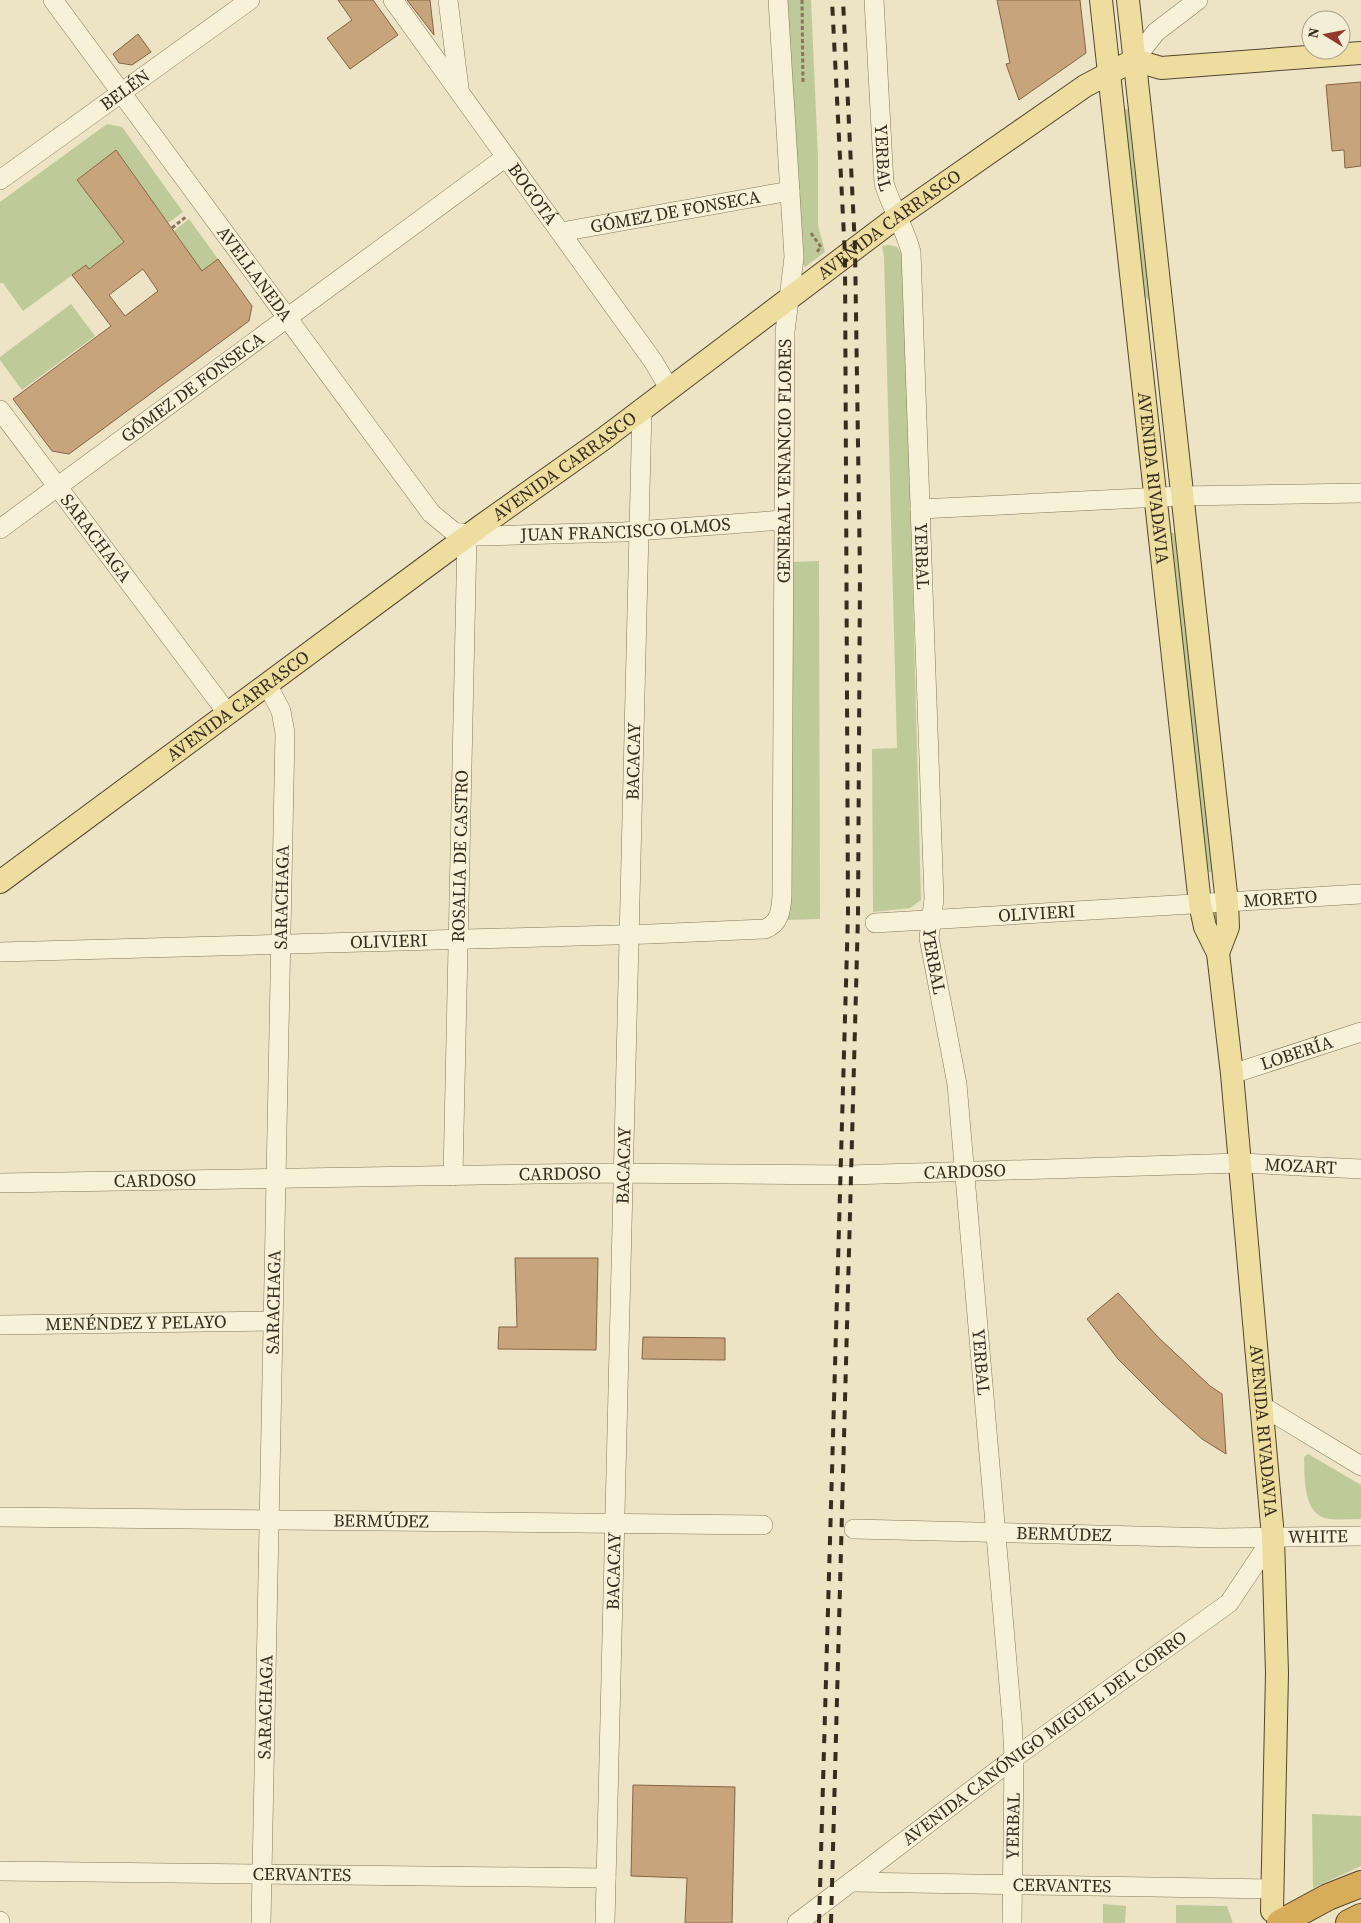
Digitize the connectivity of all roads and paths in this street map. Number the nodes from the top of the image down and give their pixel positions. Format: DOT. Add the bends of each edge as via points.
graph roads {
  1 [pos="53,0"];
  2 [pos="250,0"];
  3 [pos="393,0"];
  4 [pos="448,0"];
  5 [pos="778,0"];
  6 [pos="874,0"];
  7 [pos="1101,0"];
  8 [pos="1128,0"];
  9 [pos="1198,0"];
  10 [pos="1361,53"];
  11 [pos="1134,60"];
  12 [pos="1110,73"];
  13 [pos="459,90"];
  14 [pos="122,92"];
  15 [pos="506,157"];
  16 [pos="0,180"];
  17 [pos="790,191"];
  18 [pos="187,216"];
  19 [pos="897,217"];
  20 [pos="172,228"];
  21 [pos="561,232"];
  22 [pos="788,298"];
  23 [pos="285,318"];
  24 [pos="670,388"];
  25 [pos="642,408"];
  26 [pos="0,410"];
  27 [pos="57,488"];
  28 [pos="1361,493"];
  29 [pos="1182,496"];
  30 [pos="1155,498"];
  31 [pos="920,509"];
  32 [pos="782,520"];
  33 [pos="0,529"];
  34 [pos="641,531"];
  35 [pos="467,536"];
  36 [pos="268,686"];
  37 [pos="228,714"];
  38 [pos="0,882"];
  39 [pos="1361,894"];
  40 [pos="1227,903"];
  41 [pos="1200,904"];
  42 [pos="931,920"];
  43 [pos="775,922"];
  44 [pos="875,923"];
  45 [pos="629,935"];
  46 [pos="458,938"];
  47 [pos="281,945"];
  48 [pos="0,952"];
  49 [pos="1218,953"];
  50 [pos="1361,1032"];
  51 [pos="1232,1074"];
  52 [pos="1240,1163"];
  53 [pos="1361,1169"];
  54 [pos="964,1170"];
  55 [pos="623,1173"];
  56 [pos="453,1176"];
  57 [pos="276,1177"];
  58 [pos="0,1183"];
  59 [pos="272,1321"];
  60 [pos="0,1325"];
  61 [pos="1262,1406"];
  62 [pos="1361,1466"];
  63 [pos="0,1517"];
  64 [pos="269,1521"];
  65 [pos="616,1522"];
  66 [pos="763,1525"];
  67 [pos="854,1529"];
  68 [pos="994,1532"];
  69 [pos="1361,1536"];
  70 [pos="1273,1537"];
  71 [pos="1014,1758"];
  72 [pos="0,1871"];
  73 [pos="262,1874"];
  74 [pos="606,1878"];
  75 [pos="852,1882"];
  76 [pos="1361,1884"];
  77 [pos="1012,1886"];
  78 [pos="1275,1908"];
  79 [pos="1361,1917"];
  80 [pos="261,1923"];
  81 [pos="605,1923"];
  82 [pos="797,1923"];
  83 [pos="1012,1923"];
  84 [pos="1349,1923"];
  1 -- 14 [label="street, AVELLANEDA"];
  2 -- 14 [label="street, BELÉN"];
  3 -- 13 [label="street, BOGOTÁ"];
  4 -- 13 [label="street"];
  5 -- 17 [label="street, GENERAL VENANCIO FLORES"];
  6 -- 19 [label="street, YERBAL" via="884,183"];
  7 -- 12 [label="main road, AVENIDA RIVADAVIA"];
  8 -- 11 [label="main road, AVENIDA RIVADAVIA"];
  9 -- 11 [label="street" via="1156,32"];
  10 -- 11 [label="main road" via="1161,68"];
  11 -- 12 [label="main road, AVENIDA CARRASCO"];
  11 -- 29 [label="main road, AVENIDA RIVADAVIA"];
  12 -- 19 [label="main road, AVENIDA CARRASCO" via="1047,112"];
  12 -- 30 [label="main road, AVENIDA RIVADAVIA"];
  13 -- 15 [label="street, BOGOTÁ"];
  14 -- 16 [label="street, BELÉN"];
  14 -- 23 [label="street, AVELLANEDA"];
  15 -- 21 [label="street, BOGOTÁ"];
  15 -- 23 [label="street, GÓMEZ DE FONSECA"];
  17 -- 21 [label="street, GÓMEZ DE FONSECA"];
  17 -- 22 [label="street, GENERAL VENANCIO FLORES" via="794,257"];
  18 -- 20 [label="path"];
  19 -- 22 [label="main road, AVENIDA CARRASCO"];
  19 -- 31 [label="street, YERBAL" via="911,252"];
  21 -- 24 [label="street, BOGOTÁ"];
  22 -- 24 [label="main road, AVENIDA CARRASCO"];
  22 -- 32 [label="street, GENERAL VENANCIO FLORES"];
  23 -- 27 [label="street, GÓMEZ DE FONSECA"];
  23 -- 35 [label="street, AVELLANEDA" via="431,513 454,532"];
  24 -- 25 [label="main road, AVENIDA CARRASCO"];
  25 -- 34 [label="street, BACACAY"];
  25 -- 35 [label="main road, AVENIDA CARRASCO"];
  26 -- 27 [label="street, SARACHAGA"];
  27 -- 33 [label="street, GÓMEZ DE FONSECA"];
  27 -- 37 [label="street, SARACHAGA"];
  28 -- 29 [label="street"];
  29 -- 30 [label="street"];
  29 -- 40 [label="main road, AVENIDA RIVADAVIA"];
  30 -- 31 [label="street"];
  30 -- 41 [label="main road, AVENIDA RIVADAVIA"];
  31 -- 42 [label="street, YERBAL" via="933,889"];
  32 -- 34 [label="street, JUAN FRANCISCO OLMOS"];
  32 -- 43 [label="street, GENERAL VENANCIO FLORES" via="782,896 780,916"];
  34 -- 35 [label="street, JUAN FRANCISCO OLMOS"];
  34 -- 45 [label="street, BACACAY"];
  35 -- 36 [label="main road, AVENIDA CARRASCO"];
  35 -- 46 [label="street, ROSALIA DE CASTRO"];
  36 -- 37 [label="main road, AVENIDA CARRASCO"];
  36 -- 47 [label="street, SARACHAGA" via="281,711 285,733"];
  37 -- 38 [label="main road, AVENIDA CARRASCO"];
  39 -- 40 [label="street, MORETO"];
  40 -- 41 [label="street, MORETO"];
  40 -- 49 [label="main road, AVENIDA RIVADAVIA" via="1228,927"];
  41 -- 42 [label="street, OLIVIERI"];
  41 -- 49 [label="main road, AVENIDA RIVADAVIA" via="1205,928"];
  42 -- 44 [label="street, OLIVIERI"];
  42 -- 54 [label="street, YERBAL" via="928,938 957,1084"];
  43 -- 45 [label="street, OLIVIERI" via="765,929"];
  45 -- 46 [label="street, OLIVIERI"];
  45 -- 55 [label="street, BACACAY"];
  46 -- 47 [label="street, OLIVIERI"];
  46 -- 56 [label="street, ROSALIA DE CASTRO"];
  47 -- 48 [label="street, OLIVIERI"];
  47 -- 57 [label="street, SARACHAGA"];
  49 -- 51 [label="main road, AVENIDA RIVADAVIA"];
  50 -- 51 [label="street, LOBERÍA"];
  51 -- 52 [label="main road, AVENIDA RIVADAVIA"];
  52 -- 53 [label="street, MOZART"];
  52 -- 54 [label="street, CARDOSO"];
  52 -- 61 [label="main road, AVENIDA RIVADAVIA"];
  54 -- 55 [label="street, CARDOSO" via="850,1175"];
  54 -- 68 [label="street, YERBAL"];
  55 -- 56 [label="street, CARDOSO"];
  55 -- 65 [label="street, BACACAY"];
  56 -- 57 [label="street, CARDOSO"];
  57 -- 58 [label="street, CARDOSO"];
  57 -- 59 [label="street, SARACHAGA"];
  59 -- 60 [label="street, MENÉNDEZ Y PELAYO"];
  59 -- 64 [label="street, SARACHAGA"];
  61 -- 62 [label="street"];
  61 -- 70 [label="main road, AVENIDA RIVADAVIA"];
  63 -- 64 [label="street, BERMÚDEZ"];
  64 -- 65 [label="street, BERMÚDEZ"];
  64 -- 73 [label="street, SARACHAGA"];
  65 -- 66 [label="street, BERMÚDEZ"];
  65 -- 74 [label="street, BACACAY"];
  67 -- 68 [label="street, BERMÚDEZ"];
  68 -- 70 [label="street, BERMÚDEZ"];
  68 -- 71 [label="street, YERBAL"];
  69 -- 70 [label="street, WHITE"];
  70 -- 71 [label="street, AVENIDA CANÓNIGO MIGUEL DEL CORRO" via="1229,1603"];
  70 -- 78 [label="main road, AVENIDA RIVADAVIA" via="1277,1673"];
  71 -- 75 [label="street, AVENIDA CANÓNIGO MIGUEL DEL CORRO"];
  71 -- 77 [label="street, YERBAL"];
  72 -- 73 [label="street, CERVANTES"];
  73 -- 74 [label="street, CERVANTES"];
  73 -- 80 [label="street, SARACHAGA"];
  74 -- 81 [label="street, BACACAY"];
  75 -- 77 [label="street, CERVANTES"];
  75 -- 82 [label="street, AVENIDA CANÓNIGO MIGUEL DEL CORRO"];
  76 -- 78 [label="highway" via="1328,1897"];
  77 -- 78 [label="street, CERVANTES"];
  77 -- 83 [label="street, YERBAL"];
  79 -- 84 [label="highway"];
}
